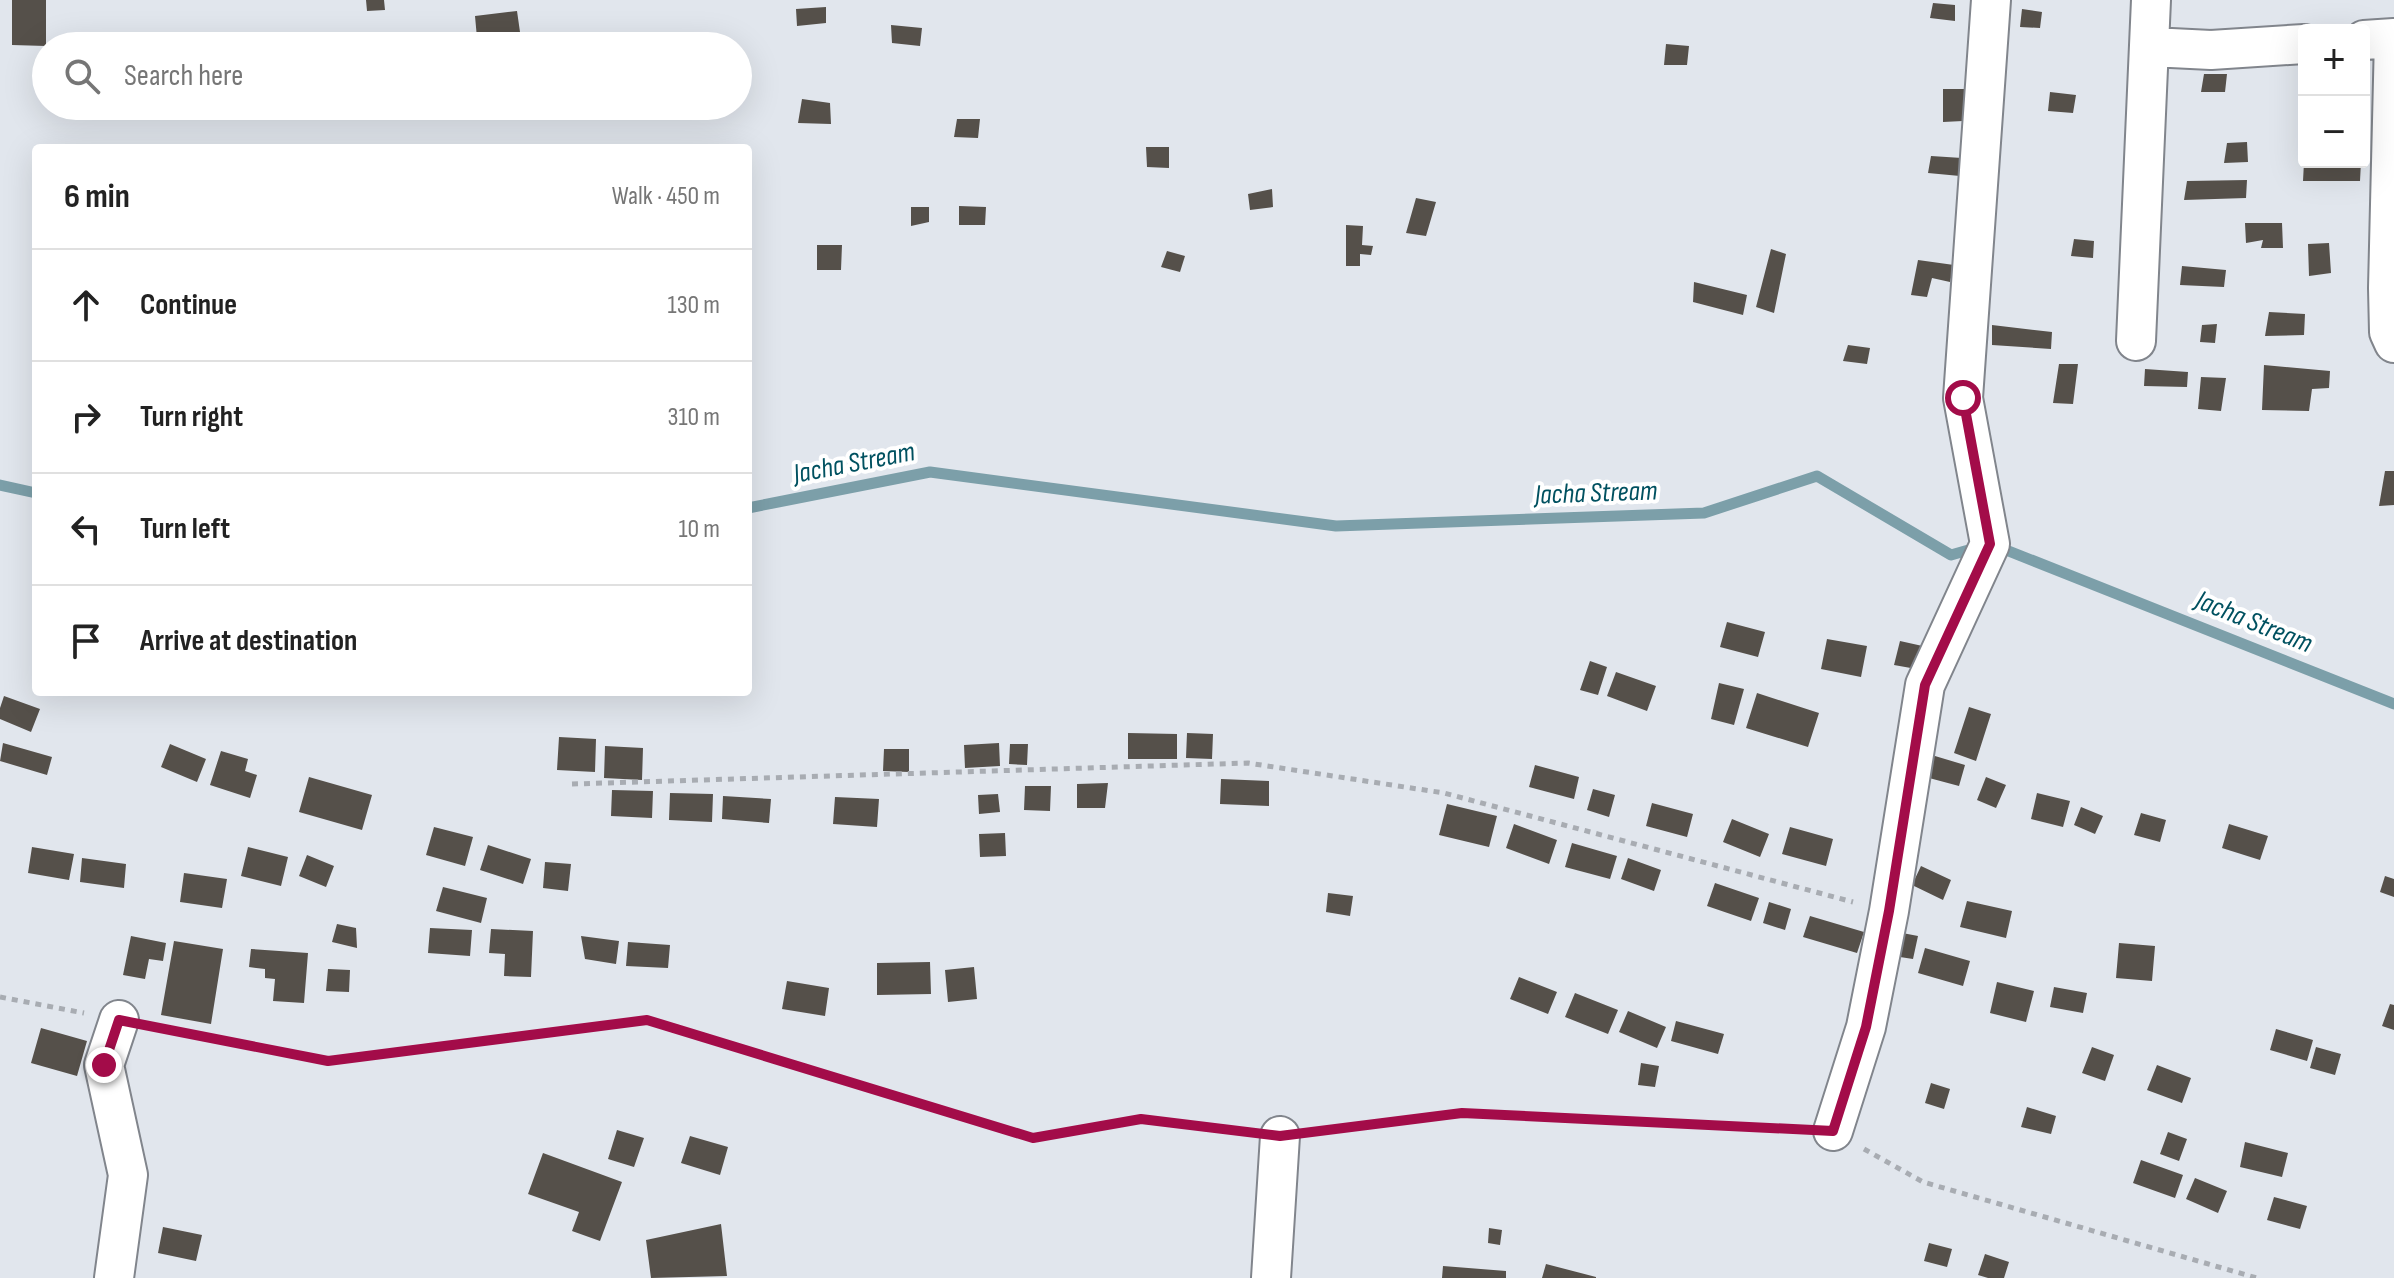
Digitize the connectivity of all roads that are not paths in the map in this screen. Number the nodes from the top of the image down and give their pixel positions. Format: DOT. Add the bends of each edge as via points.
graph roads {
  1 [pos="1991,0"];
  2 [pos="2151,0"];
  3 [pos="2370,40"];
  4 [pos="2298,44"];
  5 [pos="2151,47"];
  6 [pos="2392,207"];
  7 [pos="2136,341"];
  8 [pos="2394,343"];
  9 [pos="119,1020"];
  10 [pos="1833,1131"];
  11 [pos="1280,1136"];
  12 [pos="114,1278"];
  13 [pos="1271,1278"];
  1 -- 10 [label="street" via="1963,398 1990,544 1925,685 1866,1027"];
  2 -- 5 [label="street"];
  3 -- 6 [label="street" via="2394,38"];
  4 -- 5 [label="street" via="2211,50"];
  5 -- 7 [label="street"];
  6 -- 8 [label="street" via="2389,332"];
  9 -- 12 [label="street" via="104,1065 128,1175"];
  11 -- 13 [label="street"];
}
